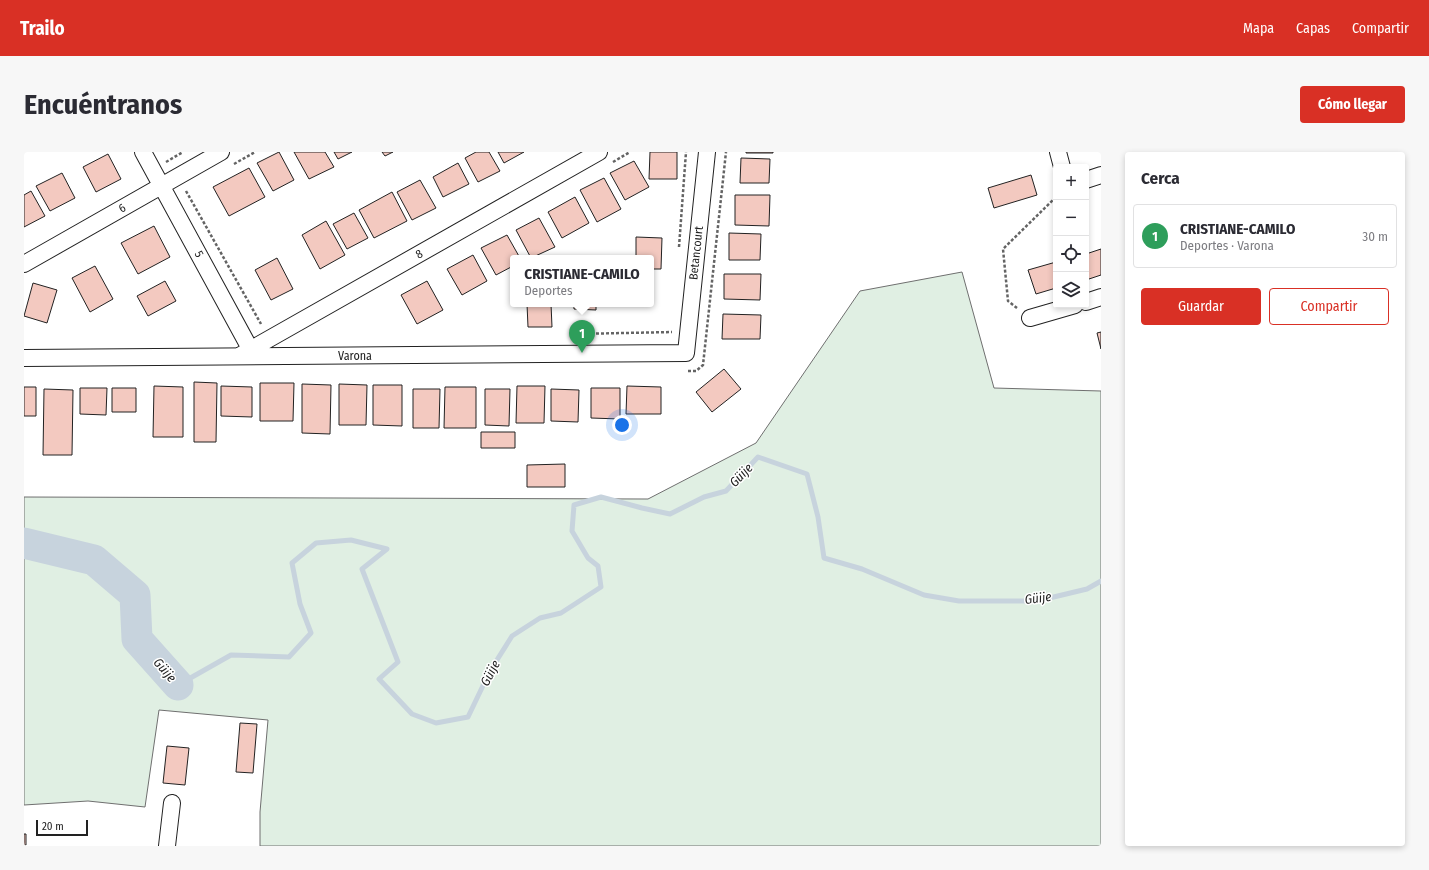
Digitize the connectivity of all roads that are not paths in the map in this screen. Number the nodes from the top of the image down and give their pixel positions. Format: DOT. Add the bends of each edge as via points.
graph roads {
  1 [pos="143,152"];
  2 [pos="221,152"];
  3 [pos="599,152"];
  4 [pos="707,152"];
  5 [pos="1058,152"];
  6 [pos="1061,164"];
  7 [pos="1101,175"];
  8 [pos="1089,179"];
  9 [pos="162,186"];
  10 [pos="24,264"];
  11 [pos="1101,298"];
  12 [pos="1089,301"];
  13 [pos="1065,308"];
  14 [pos="1030,318"];
  15 [pos="686,353"];
  16 [pos="248,354"];
  17 [pos="24,358"];
  18 [pos="172,803"];
  19 [pos="167,846"];
  1 -- 9 [label="street, 5"];
  2 -- 9 [label="street, 6"];
  3 -- 16 [label="street, 8"];
  4 -- 15 [label="street, Betancourt"];
  5 -- 6 [label="street"];
  7 -- 8 [label="street"];
  9 -- 10 [label="street, 6"];
  9 -- 16 [label="street, 5"];
  11 -- 12 [label="street"];
  13 -- 14 [label="street"];
  15 -- 16 [label="street, Varona"];
  16 -- 17 [label="street, Varona"];
  18 -- 19 [label="street"];
}
